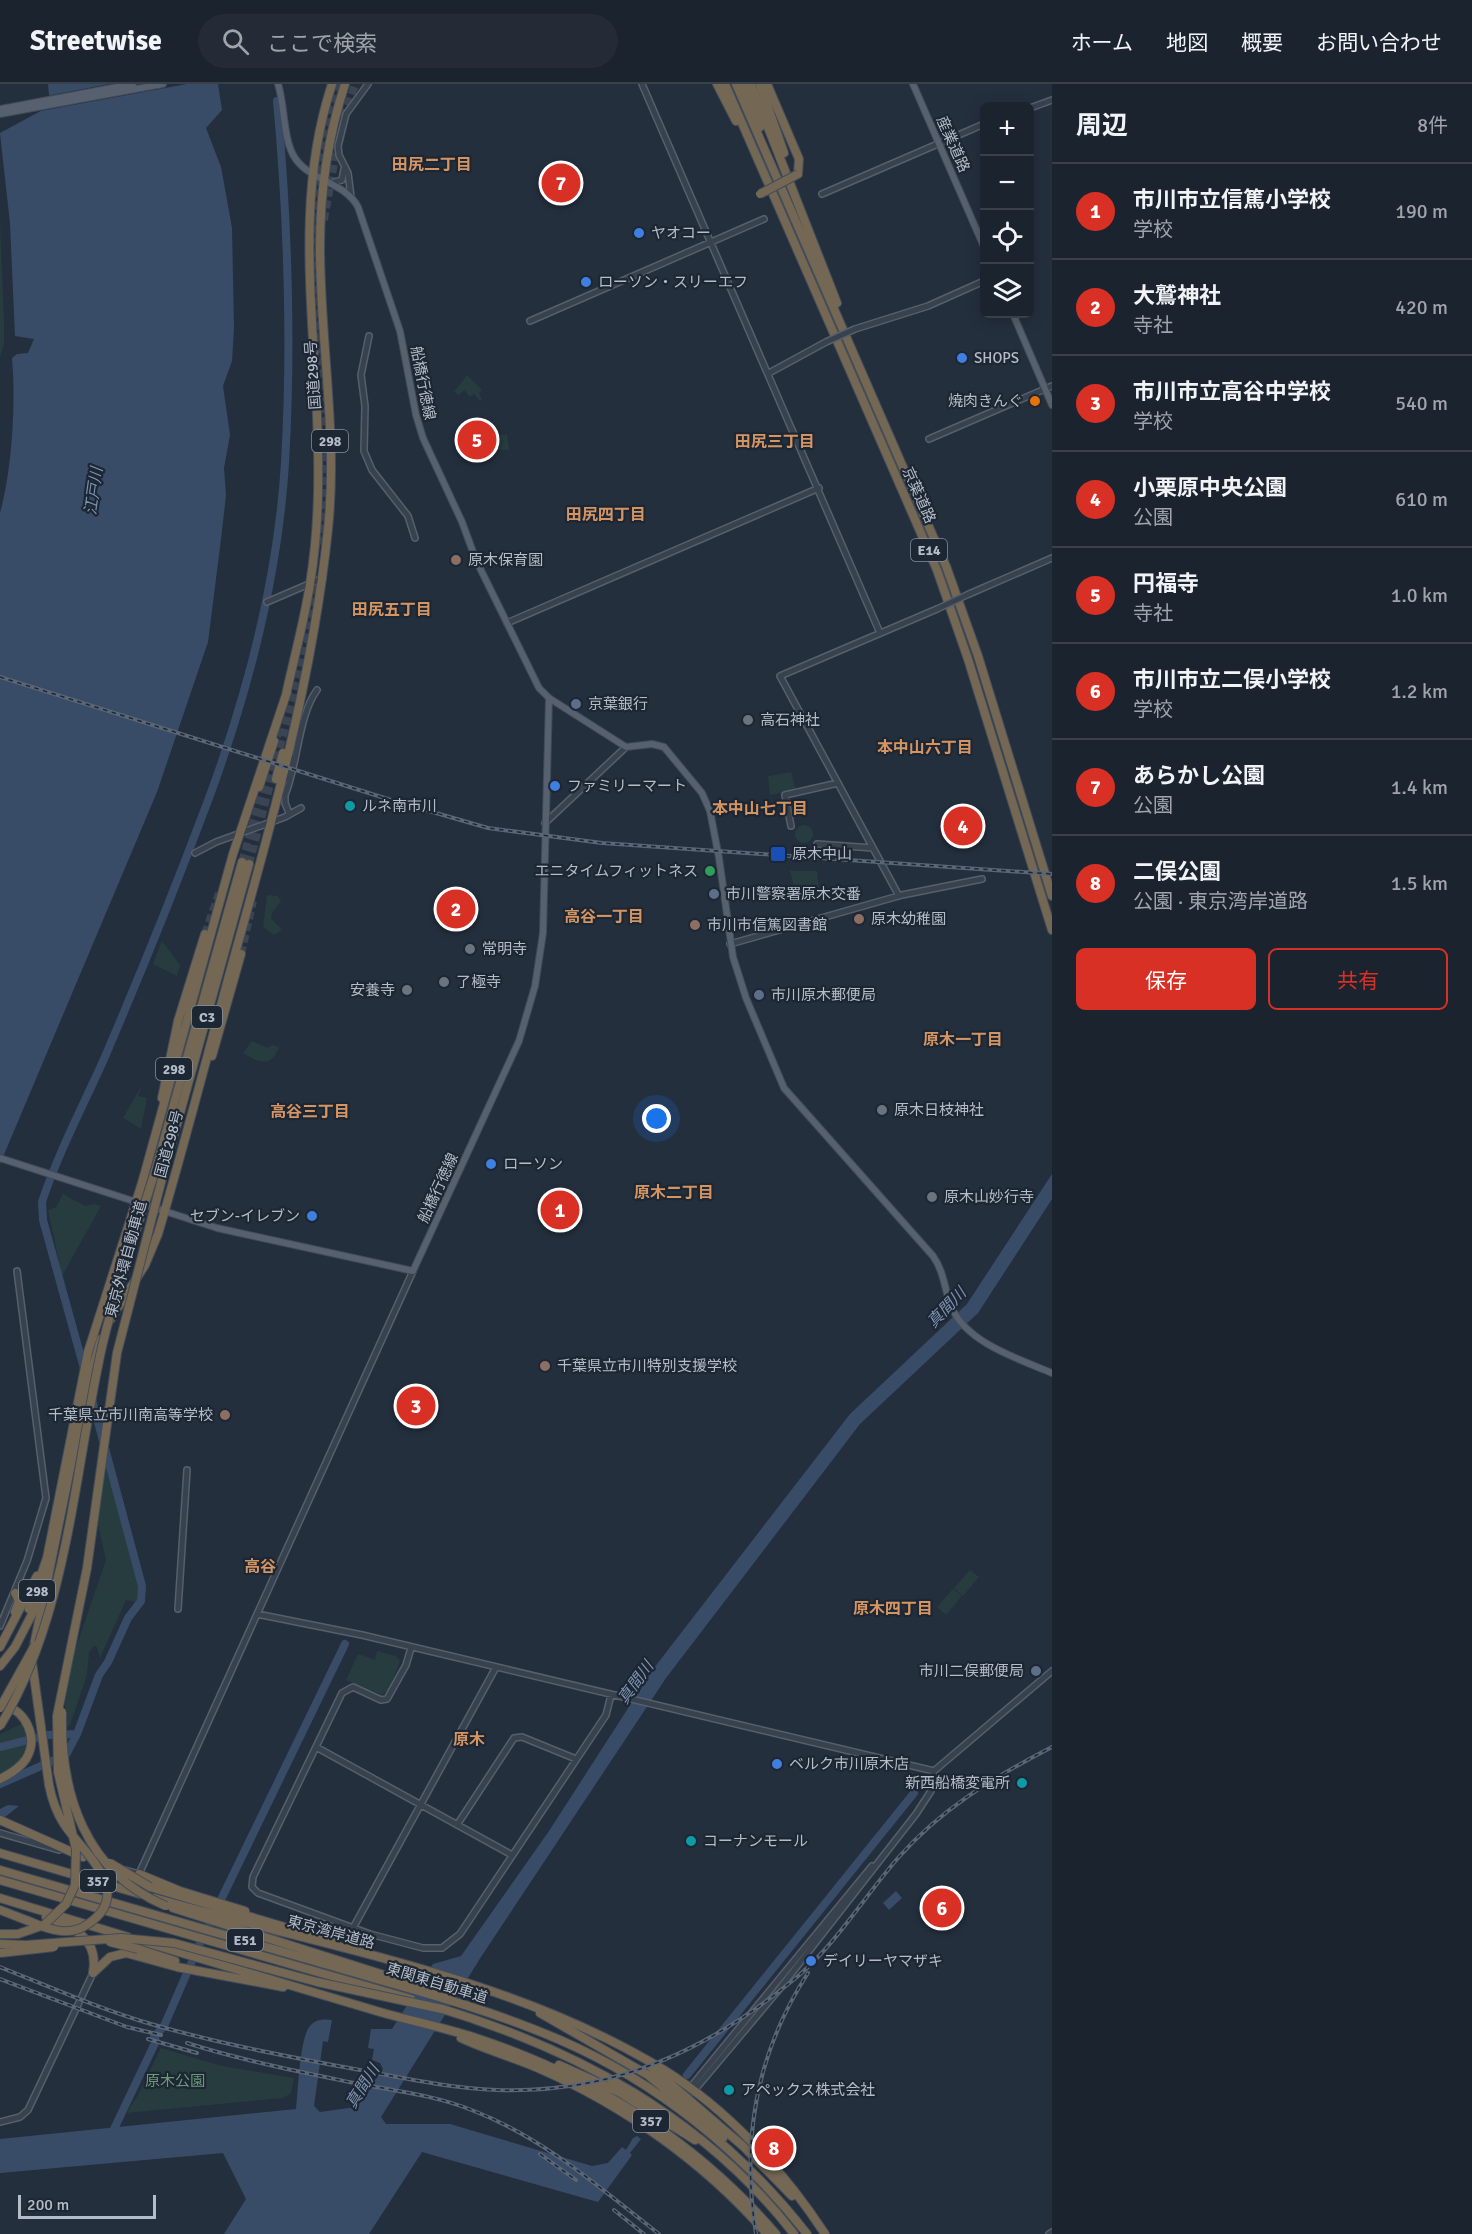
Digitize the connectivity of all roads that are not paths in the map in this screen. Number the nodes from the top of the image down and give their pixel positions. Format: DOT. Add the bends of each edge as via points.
graph roads {
  1 [pos="133,84"];
  2 [pos="163,84"];
  3 [pos="278,84"];
  4 [pos="346,84"];
  5 [pos="368,84"];
  6 [pos="642,84"];
  7 [pos="717,84"];
  8 [pos="725,84"];
  9 [pos="736,84"];
  10 [pos="743,84"];
  11 [pos="752,84"];
  12 [pos="760,84"];
  13 [pos="767,84"];
  14 [pos="913,84"];
  15 [pos="331,85"];
  16 [pos="1052,100"];
  17 [pos="1034,106"];
  18 [pos="0,109"];
  19 [pos="0,114"];
  20 [pos="980,126"];
  21 [pos="939,142"];
  22 [pos="344,167"];
  23 [pos="312,173"];
  24 [pos="327,181"];
  25 [pos="768,184"];
  26 [pos="760,194"];
  27 [pos="822,194"];
  28 [pos="796,195"];
  29 [pos="351,196"];
  30 [pos="785,196"];
  31 [pos="764,219"];
  32 [pos="980,238"];
  33 [pos="711,242"];
  34 [pos="980,283"];
  35 [pos="1015,318"];
  36 [pos="530,321"];
  37 [pos="369,336"];
  38 [pos="860,368"];
  39 [pos="768,373"];
  40 [pos="1049,388"];
  41 [pos="1052,405"];
  42 [pos="929,439"];
  43 [pos="819,488"];
  44 [pos="415,538"];
  45 [pos="1052,558"];
  46 [pos="323,578"];
  47 [pos="310,584"];
  48 [pos="267,602"];
  49 [pos="507,623"];
  50 [pos="880,633"];
  51 [pos="317,690"];
  52 [pos="549,698"];
  53 [pos="626,747"];
  54 [pos="838,783"];
  55 [pos="289,813"];
  56 [pos="282,817"];
  57 [pos="270,821"];
  58 [pos="545,823"];
  59 [pos="791,826"];
  60 [pos="242,832"];
  61 [pos="817,844"];
  62 [pos="873,848"];
  63 [pos="195,853"];
  64 [pos="246,863"];
  65 [pos="982,879"];
  66 [pos="899,896"];
  67 [pos="1052,896"];
  68 [pos="1052,930"];
  69 [pos="205,934"];
  70 [pos="730,944"];
  71 [pos="241,954"];
  72 [pos="196,1096"];
  73 [pos="156,1132"];
  74 [pos="0,1158"];
  75 [pos="160,1169"];
  76 [pos="136,1204"];
  77 [pos="165,1212"];
  78 [pos="17,1270"];
  79 [pos="413,1271"];
  80 [pos="1052,1373"];
  81 [pos="187,1470"];
  82 [pos="55,1516"];
  83 [pos="46,1587"];
  84 [pos="15,1593"];
  85 [pos="178,1609"];
  86 [pos="257,1614"];
  87 [pos="0,1626"];
  88 [pos="42,1634"];
  89 [pos="0,1640"];
  90 [pos="0,1647"];
  91 [pos="411,1647"];
  92 [pos="2,1664"];
  93 [pos="66,1669"];
  94 [pos="495,1669"];
  95 [pos="1052,1671"];
  96 [pos="611,1695"];
  97 [pos="0,1706"];
  98 [pos="0,1726"];
  99 [pos="316,1747"];
  100 [pos="576,1759"];
  101 [pos="934,1771"];
  102 [pos="0,1779"];
  103 [pos="49,1785"];
  104 [pos="421,1804"];
  105 [pos="2,1821"];
  106 [pos="457,1825"];
  107 [pos="0,1833"];
  108 [pos="0,1853"];
  109 [pos="512,1855"];
  110 [pos="83,1857"];
  111 [pos="0,1870"];
  112 [pos="139,1874"];
  113 [pos="0,1880"];
  114 [pos="0,1899"];
  115 [pos="197,1903"];
  116 [pos="0,1910"];
  117 [pos="353,1928"];
  118 [pos="0,1934"];
  119 [pos="0,1944"];
  120 [pos="0,1953"];
  121 [pos="172,1963"];
  122 [pos="417,1968"];
  123 [pos="93,1972"];
  124 [pos="322,1995"];
  125 [pos="524,2003"];
  126 [pos="442,2009"];
  127 [pos="490,2013"];
  128 [pos="479,2042"];
  129 [pos="523,2055"];
  130 [pos="645,2062"];
  131 [pos="691,2090"];
  132 [pos="0,2122"];
  133 [pos="720,2155"];
  134 [pos="748,2167"];
  135 [pos="767,2234"];
  136 [pos="776,2234"];
  137 [pos="794,2234"];
  138 [pos="807,2234"];
  139 [pos="824,2234"];
  1 -- 18 [label="main road"];
  2 -- 19 [label="main road"];
  3 -- 23 [label="main road" via="292,153"];
  4 -- 24 [label="highway, 国道298号 / 298" via="337,110"];
  5 -- 22 [label="street" via="351,104 343,123 338,151"];
  6 -- 33 [label="street"];
  7 -- 25 [label="highway"];
  8 -- 25 [label="highway, 京葉道路 / E14"];
  9 -- 30 [label="highway, 京葉道路 / E14"];
  10 -- 30 [label="highway"];
  11 -- 28 [label="highway"];
  12 -- 28 [label="highway"];
  13 -- 26 [label="highway, bridge" via="799,159 798,174"];
  14 -- 21 [label="main road, 産業道路"];
  15 -- 23 [label="highway, 国道298号 / 298"];
  16 -- 17 [label="street"];
  20 -- 21 [label="street"];
  21 -- 27 [label="street"];
  21 -- 32 [label="main road, 産業道路"];
  22 -- 24 [label="street" via="342,180"];
  22 -- 29 [label="street"];
  23 -- 24 [label="main road"];
  23 -- 47 [label="highway, 国道298号 / 298" via="308,278 318,454"];
  24 -- 29 [label="main road"];
  24 -- 46 [label="highway, 国道298号 / 298" via="320,265 331,475"];
  25 -- 68 [label="highway, 京葉道路 / E14" via="937,570"];
  28 -- 38 [label="highway"];
  29 -- 49 [label="main road, 船橋行徳線" via="400,331 423,438"];
  30 -- 38 [label="highway, 京葉道路 / E14"];
  31 -- 33 [label="street"];
  33 -- 36 [label="street"];
  33 -- 39 [label="street"];
  34 -- 39 [label="street, bridge" via="928,306 855,329"];
  35 -- 40 [label="main road"];
  37 -- 44 [label="street" via="361,375 364,451 372,471 408,516"];
  38 -- 67 [label="highway, 京葉道路 / E14" via="963,610"];
  39 -- 43 [label="street"];
  40 -- 41 [label="main road"];
  40 -- 42 [label="street"];
  43 -- 49 [label="street"];
  43 -- 50 [label="street"];
  45 -- 50 [label="street, bridge"];
  46 -- 47 [label="street"];
  46 -- 57 [label="highway, 国道298号 / 298" via="309,661 280,760"];
  47 -- 48 [label="street"];
  47 -- 60 [label="highway, 国道298号 / 298" via="287,692"];
  49 -- 52 [label="main road, 船橋行徳線" via="539,688"];
  50 -- 54 [label="street" via="780,676"];
  51 -- 55 [label="street" via="288,774 285,795"];
  52 -- 53 [label="main road, 船橋行徳線"];
  52 -- 58 [label="main road, 船橋行徳線"];
  53 -- 58 [label="street"];
  53 -- 70 [label="main road" via="664,747 702,793 710,811 719,858"];
  54 -- 59 [label="street" via="785,795"];
  54 -- 62 [label="street"];
  55 -- 56 [label="street"];
  55 -- 56 [label="street" via="301,808"];
  56 -- 57 [label="street"];
  57 -- 60 [label="street"];
  57 -- 72 [label="highway, 国道298号 / 298"];
  58 -- 79 [label="main road, 船橋行徳線" via="542,949 530,1008"];
  60 -- 63 [label="street"];
  60 -- 73 [label="highway, 国道298号 / 298"];
  61 -- 62 [label="street"];
  62 -- 66 [label="street"];
  64 -- 75 [label="highway, 東京外環自動車道 / C3"];
  65 -- 66 [label="street"];
  66 -- 70 [label="street"];
  69 -- 73 [label="highway" via="178,1021"];
  70 -- 80 [label="main road" via="746,998 786,1092 933,1256 942,1270 956,1315 966,1327"];
  71 -- 72 [label="highway" via="219,1036"];
  72 -- 77 [label="highway, 国道298号 / 298"];
  73 -- 76 [label="highway, 国道298号 / 298"];
  74 -- 76 [label="main road"];
  75 -- 88 [label="highway, 東京外環自動車道 / C3, bridge" via="107,1328"];
  75 -- 93 [label="highway, 東京外環自動車道 / C3, bridge" via="117,1353 89,1557"];
  76 -- 77 [label="main road"];
  76 -- 82 [label="highway, 国道298号 / 298" via="93,1337"];
  77 -- 79 [label="main road" via="226,1230"];
  77 -- 83 [label="highway, 国道298号 / 298" via="151,1252 110,1320 96,1352"];
  78 -- 84 [label="street" via="46,1491 44,1510"];
  79 -- 86 [label="street"];
  81 -- 85 [label="street"];
  82 -- 90 [label="highway" via="36,1579"];
  82 -- 92 [label="highway, 国道298号 / 298" via="42,1576"];
  83 -- 92 [label="highway, 国道298号 / 298" via="20,1639"];
  83 -- 103 [label="highway" via="32,1663"];
  84 -- 87 [label="street"];
  84 -- 89 [label="highway" via="19,1603"];
  86 -- 91 [label="street"];
  86 -- 112 [label="street"];
  88 -- 97 [label="highway, bridge"];
  88 -- 98 [label="highway, bridge" via="30,1670"];
  91 -- 94 [label="street"];
  91 -- 99 [label="street" via="390,1697 381,1700 357,1688 347,1689"];
  93 -- 118 [label="highway, bridge" via="57,1716 56,1749 61,1794 77,1858 75,1885 62,1909 44,1925 18,1934"];
  93 -- 127 [label="highway, bridge" via="62,1743 70,1791 93,1846 125,1882 147,1897 195,1916 406,1980"];
  94 -- 96 [label="street"];
  94 -- 104 [label="street"];
  95 -- 101 [label="street"];
  96 -- 100 [label="street" via="607,1712"];
  96 -- 101 [label="street"];
  97 -- 102 [label="highway" via="16,1711 30,1731 27,1758"];
  99 -- 104 [label="street"];
  99 -- 117 [label="street" via="253,1877 252,1887 258,1893"];
  100 -- 106 [label="street" via="522,1737 514,1738"];
  100 -- 109 [label="street"];
  101 -- 131 [label="street" via="927,1798 869,1876"];
  103 -- 115 [label="highway, bridge" via="62,1813 123,1872 150,1887"];
  103 -- 116 [label="highway, bridge" via="62,1821 102,1871 104,1905 93,1920 68,1931 45,1928"];
  104 -- 106 [label="street"];
  104 -- 117 [label="street"];
  105 -- 110 [label="highway"];
  106 -- 109 [label="street"];
  107 -- 110 [label="street"];
  108 -- 115 [label="highway, 東京湾岸道路 / 357"];
  109 -- 117 [label="street" via="460,1934 446,1946 423,1948"];
  110 -- 112 [label="street"];
  111 -- 127 [label="highway, 東関東自動車道 / E51, bridge"];
  112 -- 115 [label="highway"];
  113 -- 126 [label="highway, 東関東自動車道 / E51, bridge"];
  114 -- 123 [label="highway" via="78,1930 91,1947"];
  114 -- 124 [label="highway, 357"];
  115 -- 122 [label="highway, 東京湾岸道路 / 357"];
  115 -- 122 [label="highway"];
  119 -- 126 [label="highway, bridge" via="108,1938 174,1943 329,1985"];
  120 -- 121 [label="highway, bridge" via="104,1941"];
  121 -- 123 [label="highway" via="120,1953"];
  121 -- 124 [label="highway"];
  122 -- 125 [label="highway, 東京湾岸道路 / 357"];
  123 -- 132 [label="street" via="28,2110 14,2120"];
  124 -- 128 [label="highway, 357"];
  125 -- 130 [label="highway, 東京湾岸道路 / 357" via="585,2028"];
  125 -- 134 [label="highway" via="658,2082 712,2128"];
  126 -- 133 [label="highway, 東関東自動車道 / E51" via="542,2043 611,2078 672,2116"];
  127 -- 134 [label="highway, 東関東自動車道 / E51" via="562,2041 622,2072 693,2120"];
  128 -- 129 [label="highway, 357"];
  128 -- 135 [label="highway, 357" via="568,2082 641,2124 705,2173"];
  129 -- 133 [label="highway" via="550,2061 600,2082"];
  129 -- 136 [label="highway, 357" via="590,2084 649,2120 710,2167"];
  130 -- 131 [label="highway, 東京湾岸道路 / 357"];
  130 -- 139 [label="highway, 東京湾岸道路 / 357" via="757,2159"];
  131 -- 139 [label="highway, 東京湾岸道路 / 357" via="758,2150"];
  133 -- 137 [label="highway, 東関東自動車道 / E51"];
  134 -- 138 [label="highway, 東関東自動車道 / E51"];
}
